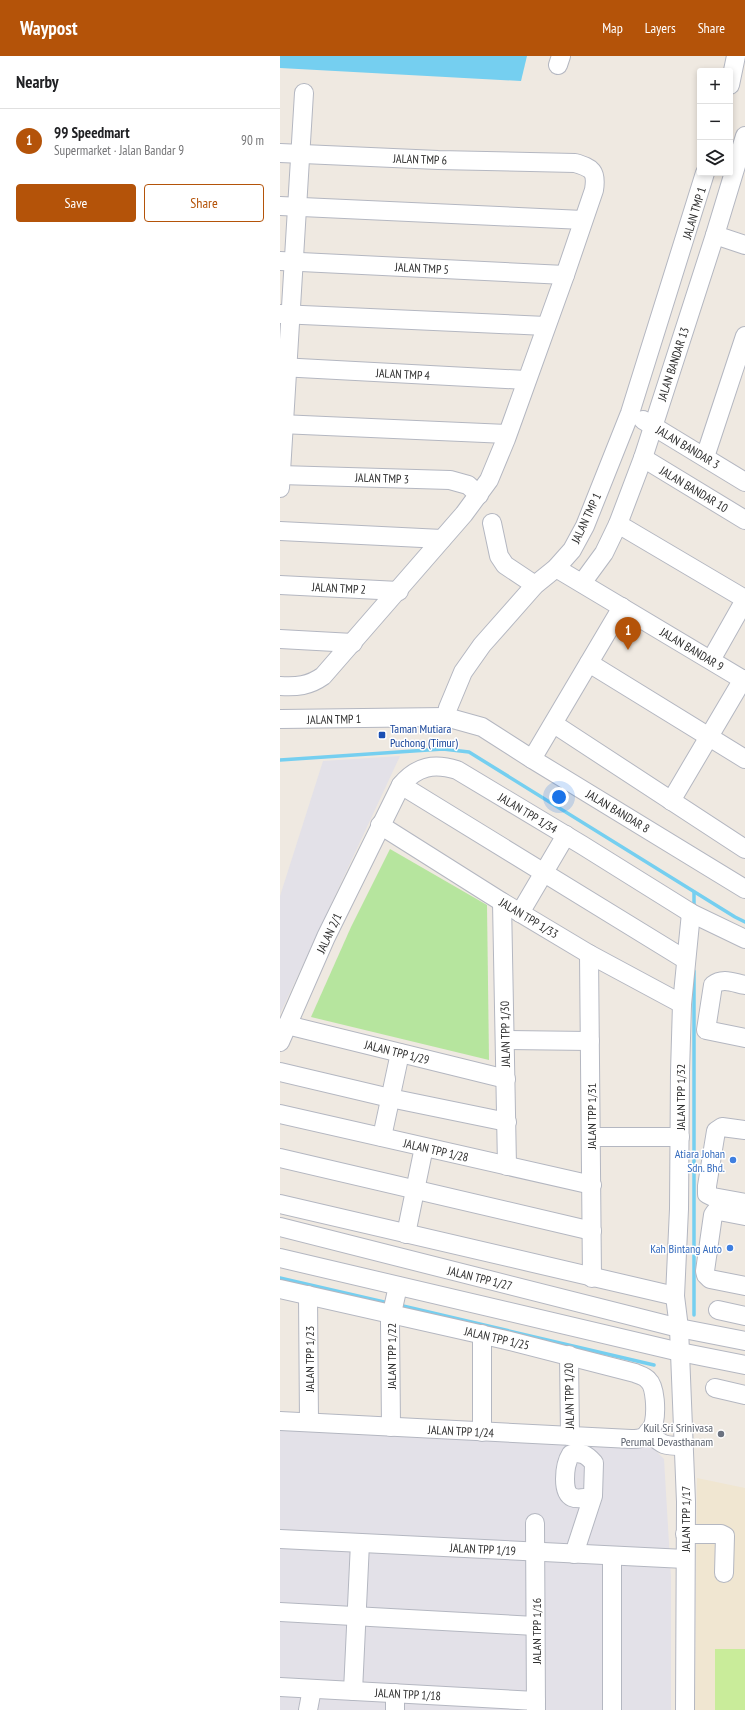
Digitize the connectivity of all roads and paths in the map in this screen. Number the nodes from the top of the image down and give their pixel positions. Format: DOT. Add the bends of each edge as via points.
graph roads {
  1 [pos="736,56"];
  2 [pos="733,70"];
  3 [pos="304,93"];
  4 [pos="745,136"];
  5 [pos="280,154"];
  6 [pos="300,154"];
  7 [pos="704,176"];
  8 [pos="289,206"];
  9 [pos="583,220"];
  10 [pos="715,235"];
  11 [pos="745,245"];
  12 [pos="287,261"];
  13 [pos="565,275"];
  14 [pos="285,314"];
  15 [pos="546,326"];
  16 [pos="745,336"];
  17 [pos="284,368"];
  18 [pos="526,380"];
  19 [pos="630,413"];
  20 [pos="282,424"];
  21 [pos="653,426"];
  22 [pos="507,434"];
  23 [pos="705,457"];
  24 [pos="643,458"];
  25 [pos="280,479"];
  26 [pos="745,482"];
  27 [pos="479,495"];
  28 [pos="745,520"];
  29 [pos="492,523"];
  30 [pos="618,524"];
  31 [pos="280,531"];
  32 [pos="442,539"];
  33 [pos="556,568"];
  34 [pos="582,583"];
  35 [pos="280,585"];
  36 [pos="535,585"];
  37 [pos="399,591"];
  38 [pos="745,600"];
  39 [pos="622,607"];
  40 [pos="280,639"];
  41 [pos="353,643"];
  42 [pos="711,660"];
  43 [pos="590,663"];
  44 [pos="744,680"];
  45 [pos="280,686"];
  46 [pos="446,717"];
  47 [pos="280,719"];
  48 [pos="554,724"];
  49 [pos="708,738"];
  50 [pos="532,759"];
  51 [pos="745,759"];
  52 [pos="401,785"];
  53 [pos="671,801"];
  54 [pos="380,825"];
  55 [pos="566,835"];
  56 [pos="745,849"];
  57 [pos="544,873"];
  58 [pos="745,889"];
  59 [pos="502,902"];
  60 [pos="520,913"];
  61 [pos="691,913"];
  62 [pos="745,939"];
  63 [pos="589,954"];
  64 [pos="686,960"];
  65 [pos="745,985"];
  66 [pos="682,1004"];
  67 [pos="287,1025"];
  68 [pos="745,1038"];
  69 [pos="506,1040"];
  70 [pos="590,1041"];
  71 [pos="280,1042"];
  72 [pos="400,1053"];
  73 [pos="280,1072"];
  74 [pos="506,1079"];
  75 [pos="390,1098"];
  76 [pos="280,1114"];
  77 [pos="507,1122"];
  78 [pos="745,1130"];
  79 [pos="382,1137"];
  80 [pos="591,1137"];
  81 [pos="680,1137"];
  82 [pos="424,1147"];
  83 [pos="280,1158"];
  84 [pos="507,1166"];
  85 [pos="592,1185"];
  86 [pos="415,1191"];
  87 [pos="745,1203"];
  88 [pos="280,1204"];
  89 [pos="745,1216"];
  90 [pos="280,1227"];
  91 [pos="592,1231"];
  92 [pos="406,1234"];
  93 [pos="280,1258"];
  94 [pos="592,1278"];
  95 [pos="398,1286"];
  96 [pos="745,1286"];
  97 [pos="280,1289"];
  98 [pos="308,1295"];
  99 [pos="675,1296"];
  100 [pos="718,1310"];
  101 [pos="392,1313"];
  102 [pos="745,1316"];
  103 [pos="679,1328"];
  104 [pos="482,1334"];
  105 [pos="745,1341"];
  106 [pos="680,1352"];
  107 [pos="569,1356"];
  108 [pos="745,1365"];
  109 [pos="715,1388"];
  110 [pos="745,1395"];
  111 [pos="280,1421"];
  112 [pos="309,1422"];
  113 [pos="391,1427"];
  114 [pos="482,1432"];
  115 [pos="645,1435"];
  116 [pos="570,1436"];
  117 [pos="684,1446"];
  118 [pos="593,1496"];
  119 [pos="534,1523"];
  120 [pos="685,1534"];
  121 [pos="280,1539"];
  122 [pos="360,1543"];
  123 [pos="536,1552"];
  124 [pos="574,1554"];
  125 [pos="612,1556"];
  126 [pos="685,1560"];
  127 [pos="724,1573"];
  128 [pos="280,1612"];
  129 [pos="357,1616"];
  130 [pos="536,1626"];
  131 [pos="280,1687"];
  132 [pos="312,1689"];
  133 [pos="353,1691"];
  134 [pos="395,1702"];
  135 [pos="469,1704"];
  136 [pos="536,1705"];
  137 [pos="308,1710"];
  138 [pos="612,1710"];
  139 [pos="685,1710"];
  1 -- 2 [label="street"];
  3 -- 6 [label="street"];
  4 -- 10 [label="street, JALAN BANDAR 13"];
  5 -- 6 [label="street, JALAN TMP 6"];
  6 -- 8 [label="street"];
  6 -- 9 [label="street, JALAN TMP 6" via="585,166 592,170 596,179"];
  7 -- 19 [label="street, JALAN TMP 1"];
  8 -- 9 [label="street"];
  8 -- 12 [label="street"];
  9 -- 13 [label="street"];
  10 -- 11 [label="street"];
  10 -- 21 [label="street, JALAN BANDAR 13"];
  12 -- 13 [label="street, JALAN TMP 5"];
  12 -- 14 [label="street"];
  13 -- 15 [label="street"];
  14 -- 15 [label="street"];
  14 -- 17 [label="street"];
  15 -- 18 [label="street"];
  16 -- 23 [label="street"];
  17 -- 18 [label="street, JALAN TMP 4"];
  17 -- 20 [label="street"];
  18 -- 22 [label="street"];
  19 -- 21 [label="street, JALAN BANDAR 3"];
  19 -- 33 [label="street, JALAN TMP 1" via="585,526 572,550"];
  20 -- 22 [label="street"];
  20 -- 25 [label="street"];
  21 -- 23 [label="street, JALAN BANDAR 3"];
  21 -- 24 [label="street, JALAN BANDAR 13"];
  22 -- 27 [label="street" via="489,480"];
  23 -- 26 [label="street, JALAN BANDAR 3"];
  24 -- 28 [label="street, JALAN BANDAR 10"];
  24 -- 30 [label="street, JALAN BANDAR 13"];
  25 -- 27 [label="street, JALAN TMP 3" via="450,480 468,485"];
  27 -- 32 [label="street"];
  29 -- 36 [label="street" via="499,556 505,565"];
  30 -- 34 [label="street, JALAN BANDAR 13" via="604,553"];
  30 -- 38 [label="street"];
  31 -- 32 [label="street"];
  32 -- 37 [label="street"];
  33 -- 34 [label="street, JALAN BANDAR 9"];
  33 -- 36 [label="street, JALAN TMP 1"];
  34 -- 39 [label="street, JALAN BANDAR 9"];
  35 -- 37 [label="street, JALAN TMP 2"];
  36 -- 46 [label="street, JALAN TMP 1" via="482,645 463,672"];
  37 -- 41 [label="street"];
  38 -- 42 [label="street"];
  39 -- 42 [label="street, JALAN BANDAR 9"];
  39 -- 43 [label="street"];
  40 -- 41 [label="street"];
  41 -- 45 [label="street" via="323,676 314,682 304,686"];
  42 -- 44 [label="street, JALAN BANDAR 9"];
  43 -- 48 [label="street"];
  43 -- 49 [label="street"];
  44 -- 49 [label="street"];
  46 -- 47 [label="street, JALAN TMP 1"];
  46 -- 50 [label="street, JALAN BANDAR 8" via="482,727"];
  48 -- 50 [label="street"];
  48 -- 53 [label="street"];
  49 -- 51 [label="street"];
  49 -- 53 [label="street"];
  50 -- 58 [label="street, JALAN BANDAR 8"];
  52 -- 54 [label="street, JALAN TPP 1/34"];
  52 -- 55 [label="street, JALAN TPP 1/34" via="409,775 422,768 447,767 457,770"];
  52 -- 57 [label="street"];
  53 -- 56 [label="street"];
  54 -- 59 [label="street, JALAN TPP 1/33"];
  54 -- 67 [label="street, JALAN 2/1"];
  55 -- 57 [label="street"];
  55 -- 61 [label="street, JALAN TPP 1/34"];
  57 -- 60 [label="street"];
  57 -- 64 [label="street"];
  59 -- 60 [label="street, JALAN TPP 1/33"];
  59 -- 69 [label="street, JALAN TPP 1/30"];
  60 -- 63 [label="street, JALAN TPP 1/33"];
  61 -- 62 [label="street, JALAN TPP 1/34"];
  61 -- 64 [label="street, JALAN TPP 1/32"];
  63 -- 66 [label="street, JALAN TPP 1/33"];
  63 -- 70 [label="street, JALAN TPP 1/31"];
  64 -- 66 [label="street, JALAN TPP 1/32"];
  65 -- 68 [label="street" via="724,980 714,985 706,1030"];
  66 -- 81 [label="street, JALAN TPP 1/32"];
  67 -- 71 [label="street, JALAN 2/1"];
  67 -- 72 [label="street, JALAN TPP 1/29"];
  69 -- 70 [label="street"];
  69 -- 74 [label="street, JALAN TPP 1/30"];
  70 -- 80 [label="street, JALAN TPP 1/31"];
  72 -- 74 [label="street, JALAN TPP 1/29"];
  72 -- 75 [label="street"];
  73 -- 75 [label="street"];
  74 -- 77 [label="street, JALAN TPP 1/30"];
  75 -- 77 [label="street"];
  75 -- 79 [label="street"];
  76 -- 79 [label="street, JALAN TPP 1/28"];
  77 -- 84 [label="street, JALAN TPP 1/30"];
  78 -- 87 [label="street" via="722,1127 716,1131 707,1194"];
  79 -- 82 [label="street, JALAN TPP 1/28"];
  80 -- 81 [label="street"];
  80 -- 85 [label="street, JALAN TPP 1/31"];
  81 -- 99 [label="street, JALAN TPP 1/32"];
  82 -- 84 [label="street, JALAN TPP 1/28"];
  82 -- 86 [label="street"];
  83 -- 86 [label="street"];
  84 -- 85 [label="street, JALAN TPP 1/28"];
  85 -- 91 [label="street, JALAN TPP 1/31"];
  86 -- 91 [label="street"];
  86 -- 92 [label="street"];
  88 -- 92 [label="street"];
  89 -- 96 [label="street" via="715,1212 705,1271 710,1279"];
  90 -- 103 [label="street, JALAN TPP 1/27"];
  91 -- 94 [label="street, JALAN TPP 1/31"];
  92 -- 94 [label="street"];
  93 -- 95 [label="street"];
  94 -- 99 [label="street"];
  95 -- 101 [label="street, JALAN TPP 1/22"];
  95 -- 106 [label="street"];
  97 -- 98 [label="street, JALAN TPP 1/25"];
  98 -- 101 [label="street, JALAN TPP 1/25"];
  98 -- 112 [label="street, JALAN TPP 1/23"];
  99 -- 103 [label="street, JALAN TPP 1/32"];
  100 -- 102 [label="street"];
  101 -- 104 [label="street, JALAN TPP 1/25"];
  101 -- 113 [label="street, JALAN TPP 1/22"];
  103 -- 105 [label="street, JALAN TPP 1/27"];
  103 -- 106 [label="street, JALAN TPP 1/17"];
  104 -- 107 [label="street, JALAN TPP 1/25"];
  104 -- 114 [label="street"];
  106 -- 108 [label="street"];
  106 -- 117 [label="street, JALAN TPP 1/17"];
  107 -- 115 [label="street, JALAN TPP 1/25" via="635,1373 649,1380 654,1393 654,1422"];
  107 -- 116 [label="street, JALAN TPP 1/20"];
  109 -- 110 [label="street"];
  111 -- 112 [label="street, JALAN TPP 1/24"];
  112 -- 113 [label="street, JALAN TPP 1/24"];
  113 -- 114 [label="street, JALAN TPP 1/24"];
  114 -- 116 [label="street, JALAN TPP 1/24"];
  115 -- 116 [label="street, JALAN TPP 1/24" via="631,1439"];
  115 -- 117 [label="street" via="667,1446"];
  117 -- 120 [label="street, JALAN TPP 1/17"];
  118 -- 124 [label="street"];
  119 -- 123 [label="street, JALAN TPP 1/16"];
  120 -- 126 [label="street, JALAN TPP 1/17"];
  120 -- 127 [label="street" via="725,1536"];
  121 -- 122 [label="street, JALAN TPP 1/19"];
  122 -- 123 [label="street, JALAN TPP 1/19"];
  122 -- 129 [label="street"];
  123 -- 124 [label="street, JALAN TPP 1/19"];
  123 -- 130 [label="street, JALAN TPP 1/16"];
  124 -- 125 [label="street, JALAN TPP 1/19"];
  125 -- 126 [label="street, JALAN TPP 1/19"];
  125 -- 138 [label="street"];
  126 -- 139 [label="street, JALAN TPP 1/17"];
  128 -- 129 [label="street"];
  129 -- 130 [label="street"];
  129 -- 133 [label="street"];
  130 -- 136 [label="street, JALAN TPP 1/16"];
  131 -- 132 [label="street, JALAN TPP 1/18"];
  132 -- 133 [label="street, JALAN TPP 1/18"];
  132 -- 137 [label="street"];
  133 -- 134 [label="street, JALAN TPP 1/18"];
  134 -- 135 [label="street, JALAN TPP 1/18"];
  135 -- 136 [label="street, JALAN TPP 1/18"];
}
